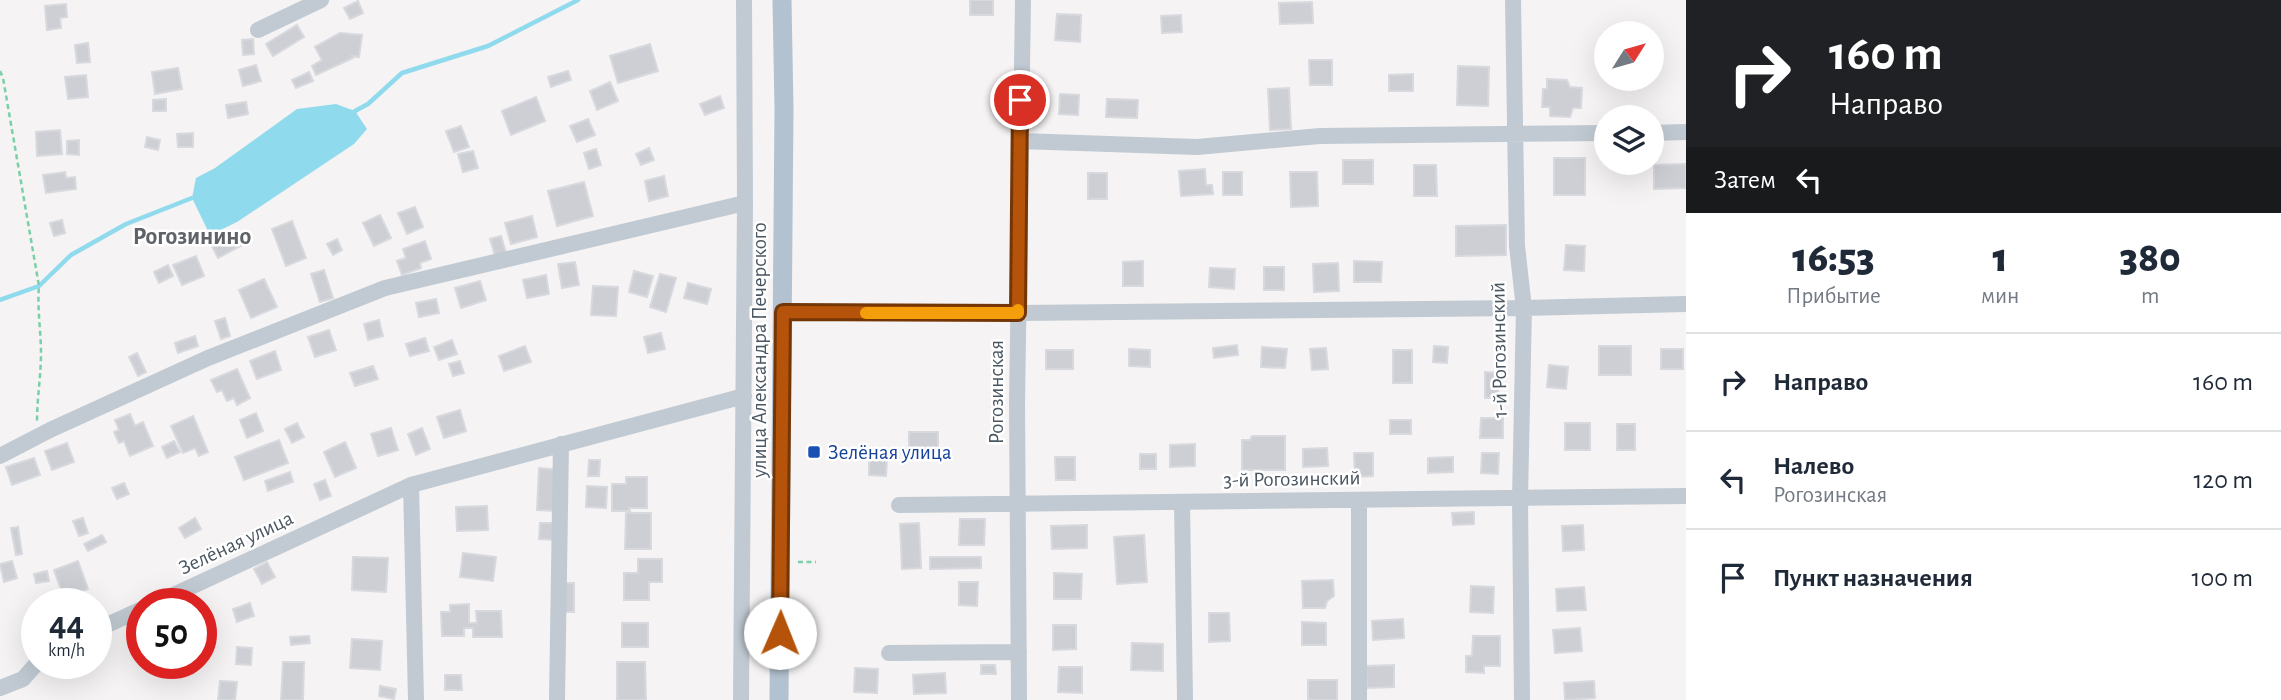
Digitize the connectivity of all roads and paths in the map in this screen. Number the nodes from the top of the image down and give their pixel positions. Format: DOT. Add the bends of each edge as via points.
graph roads {
  1 [pos="321,0"];
  2 [pos="744,0"];
  3 [pos="782,0"];
  4 [pos="1023,0"];
  5 [pos="1514,0"];
  6 [pos="258,30"];
  7 [pos="0,71"];
  8 [pos="1686,132"];
  9 [pos="1594,133"];
  10 [pos="1664,133"];
  11 [pos="1515,134"];
  12 [pos="1020,141"];
  13 [pos="745,203"];
  14 [pos="1686,304"];
  15 [pos="1524,308"];
  16 [pos="783,312"];
  17 [pos="1018,313"];
  18 [pos="744,396"];
  19 [pos="37,437"];
  20 [pos="561,444"];
  21 [pos="0,456"];
  22 [pos="411,485"];
  23 [pos="1686,496"];
  24 [pos="1520,498"];
  25 [pos="1359,500"];
  26 [pos="1182,502"];
  27 [pos="1017,503"];
  28 [pos="899,505"];
  29 [pos="798,562"];
  30 [pos="816,562"];
  31 [pos="189,588"];
  32 [pos="1019,652"];
  33 [pos="889,653"];
  34 [pos="23,679"];
  35 [pos="0,688"];
  36 [pos="416,700"];
  37 [pos="557,700"];
  38 [pos="741,700"];
  39 [pos="779,700"];
  40 [pos="1019,700"];
  41 [pos="1185,700"];
  42 [pos="1359,700"];
  43 [pos="1522,700"];
  1 -- 6 [label="street"];
  2 -- 13 [label="street"];
  3 -- 16 [label="main road, улица Александра Печерского"];
  4 -- 12 [label="street, Рогозинская"];
  5 -- 11 [label="street, 1-й Рогозинский"];
  7 -- 19 [label="path" via="39,286"];
  8 -- 10 [label="street"];
  9 -- 11 [label="street"];
  11 -- 12 [label="street" via="1320,136 1197,146"];
  11 -- 15 [label="street, 1-й Рогозинский" via="1517,246"];
  12 -- 17 [label="street, Рогозинская"];
  13 -- 18 [label="street"];
  13 -- 19 [label="street" via="386,288 208,358"];
  14 -- 15 [label="street"];
  15 -- 17 [label="street"];
  15 -- 24 [label="street, 1-й Рогозинский"];
  16 -- 17 [label="street"];
  16 -- 39 [label="main road, улица Александра Печерского"];
  17 -- 27 [label="street, Рогозинская"];
  18 -- 20 [label="street, Зелёная улица"];
  18 -- 38 [label="street"];
  19 -- 21 [label="street"];
  20 -- 22 [label="street, Зелёная улица"];
  20 -- 37 [label="street"];
  22 -- 31 [label="street, Зелёная улица"];
  22 -- 36 [label="street"];
  23 -- 24 [label="street, 3-й Рогозинский"];
  24 -- 25 [label="street, 3-й Рогозинский"];
  24 -- 43 [label="street, 1-й Рогозинский"];
  25 -- 26 [label="street, 3-й Рогозинский"];
  25 -- 42 [label="street"];
  26 -- 27 [label="street, 3-й Рогозинский"];
  26 -- 41 [label="street"];
  27 -- 28 [label="street, 3-й Рогозинский"];
  27 -- 32 [label="street, Рогозинская"];
  29 -- 30 [label="path"];
  32 -- 33 [label="street"];
  32 -- 40 [label="street, Рогозинская"];
  34 -- 35 [label="street"];
}
